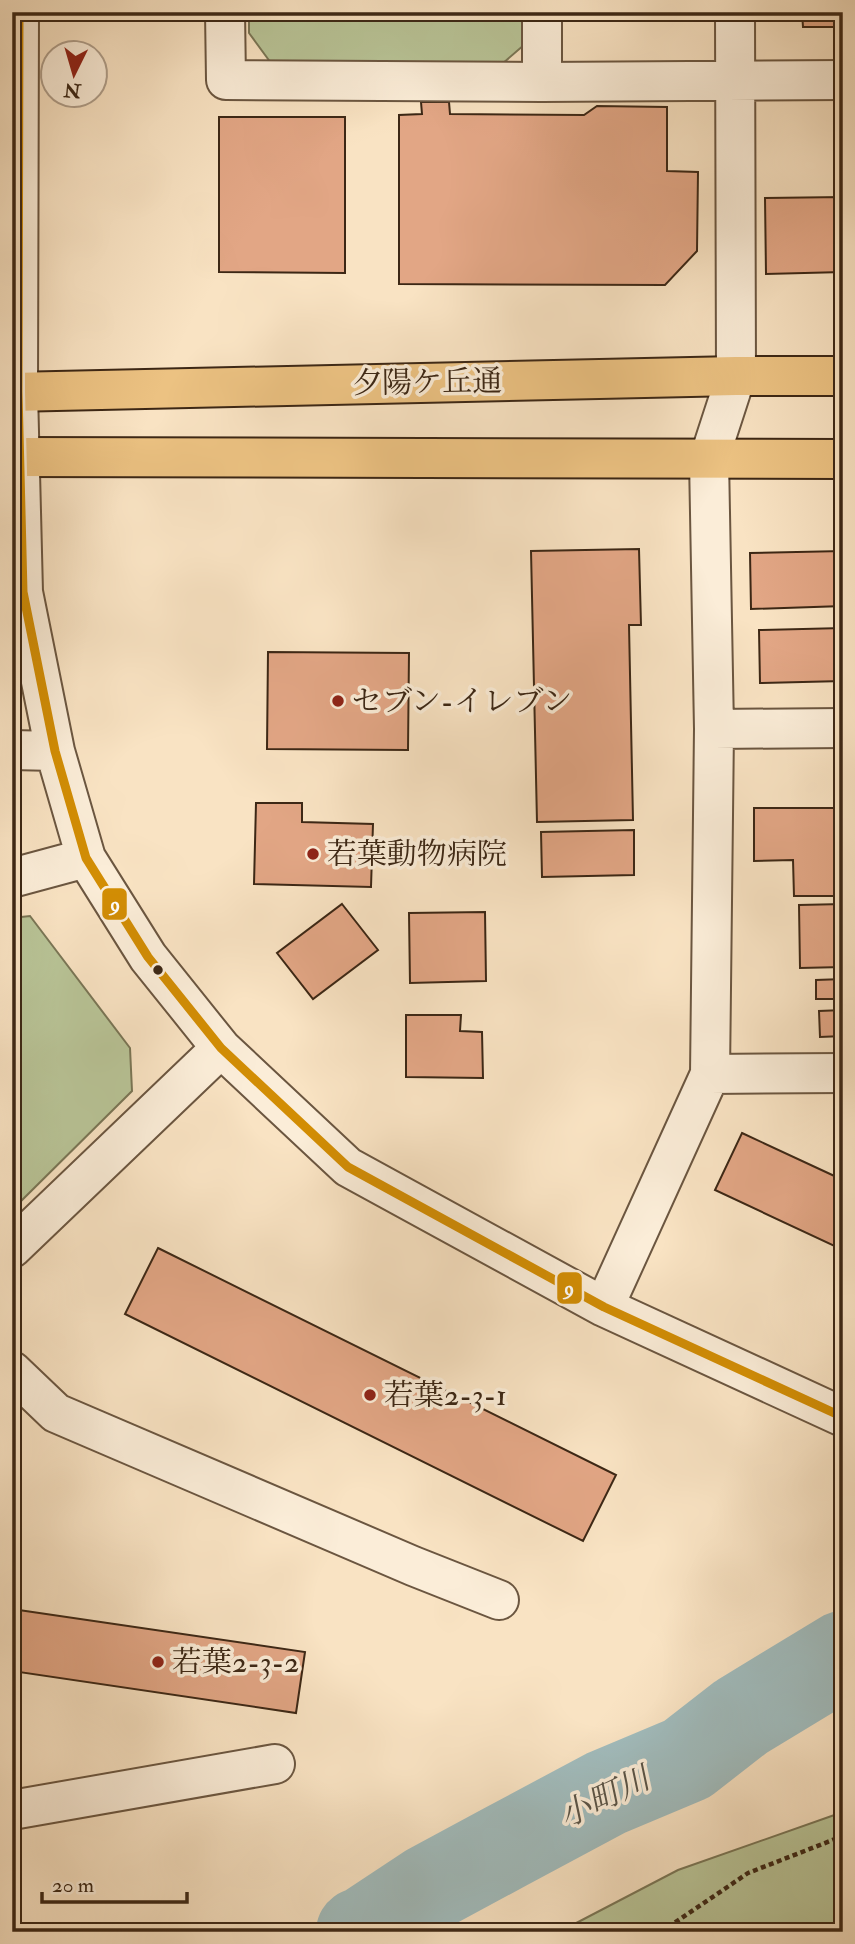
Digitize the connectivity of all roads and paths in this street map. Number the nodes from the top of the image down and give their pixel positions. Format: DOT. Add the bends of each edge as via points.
graph roads {
  1 [pos="19,12"];
  2 [pos="225,12"];
  3 [pos="542,12"];
  4 [pos="735,12"];
  5 [pos="15,78"];
  6 [pos="736,79"];
  7 [pos="843,80"];
  8 [pos="542,82"];
  9 [pos="736,376"];
  10 [pos="843,376"];
  11 [pos="15,392"];
  12 [pos="16,457"];
  13 [pos="709,459"];
  14 [pos="843,459"];
  15 [pos="843,728"];
  16 [pos="714,729"];
  17 [pos="12,750"];
  18 [pos="55,751"];
  19 [pos="86,858"];
  20 [pos="12,878"];
  21 [pos="221,1048"];
  22 [pos="843,1073"];
  23 [pos="710,1074"];
  24 [pos="12,1248"];
  25 [pos="604,1307"];
  26 [pos="12,1371"];
  27 [pos="843,1417"];
  28 [pos="499,1600"];
  29 [pos="275,1764"];
  30 [pos="12,1810"];
  31 [pos="843,1836"];
  32 [pos="661,1932"];
  1 -- 5 [label="street"];
  2 -- 8 [label="street" via="226,80"];
  3 -- 8 [label="street"];
  4 -- 6 [label="street"];
  5 -- 11 [label="street"];
  6 -- 7 [label="street"];
  6 -- 8 [label="street"];
  6 -- 9 [label="street"];
  9 -- 10 [label="main road, 夕陽ケ丘通"];
  9 -- 11 [label="main road, 夕陽ケ丘通"];
  9 -- 13 [label="street"];
  11 -- 12 [label="street"];
  12 -- 13 [label="main road"];
  12 -- 18 [label="street" via="23,592"];
  13 -- 14 [label="main road"];
  13 -- 16 [label="street"];
  15 -- 16 [label="street"];
  16 -- 23 [label="street"];
  17 -- 18 [label="street"];
  18 -- 19 [label="street"];
  19 -- 20 [label="street"];
  19 -- 21 [label="street" via="148,957"];
  21 -- 24 [label="street"];
  21 -- 25 [label="street" via="348,1167"];
  22 -- 23 [label="street"];
  23 -- 25 [label="street"];
  25 -- 27 [label="street"];
  26 -- 28 [label="street" via="56,1413"];
  29 -- 30 [label="street"];
  31 -- 32 [label="path" via="748,1873"];
}
